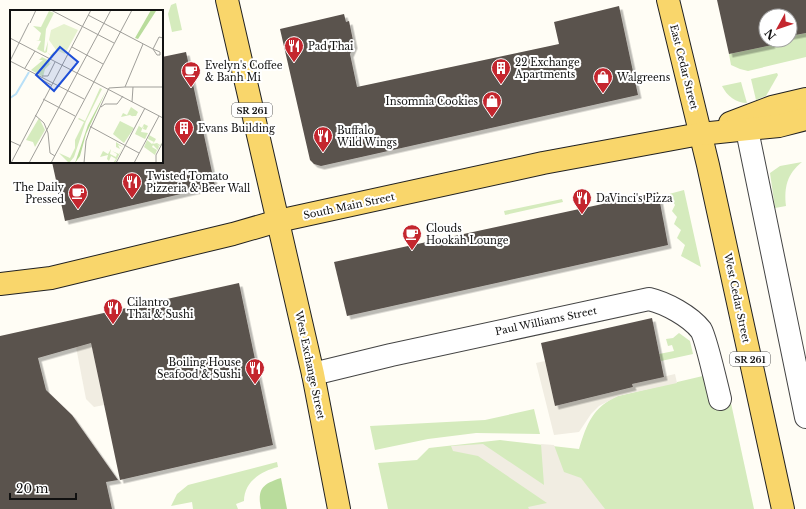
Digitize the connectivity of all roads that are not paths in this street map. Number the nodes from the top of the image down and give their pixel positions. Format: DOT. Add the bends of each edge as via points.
graph roads {
  1 [pos="227,0"];
  2 [pos="668,0"];
  3 [pos="806,99"];
  4 [pos="806,119"];
  5 [pos="748,130"];
  6 [pos="700,134"];
  7 [pos="278,221"];
  8 [pos="0,284"];
  9 [pos="313,374"];
  10 [pos="720,399"];
  11 [pos="806,418"];
  12 [pos="339,509"];
  13 [pos="783,509"];
  1 -- 7 [label="main road, SR 261"];
  2 -- 6 [label="main road, East Cedar Street / SR 261"];
  3 -- 6 [label="main road, South Main Street" via="772,108"];
  4 -- 5 [label="main road, South Main Street"];
  5 -- 6 [label="main road, South Main Street"];
  5 -- 11 [label="street"];
  6 -- 7 [label="main road, South Main Street" via="542,163"];
  6 -- 13 [label="main road, West Cedar Street / SR 261"];
  7 -- 8 [label="main road, South Main Street" via="51,278"];
  7 -- 9 [label="main road, West Exchange Street / SR 261"];
  9 -- 10 [label="street, Paul Williams Street" via="649,299 663,302 702,331"];
  9 -- 12 [label="main road, West Exchange Street / SR 261"];
}
